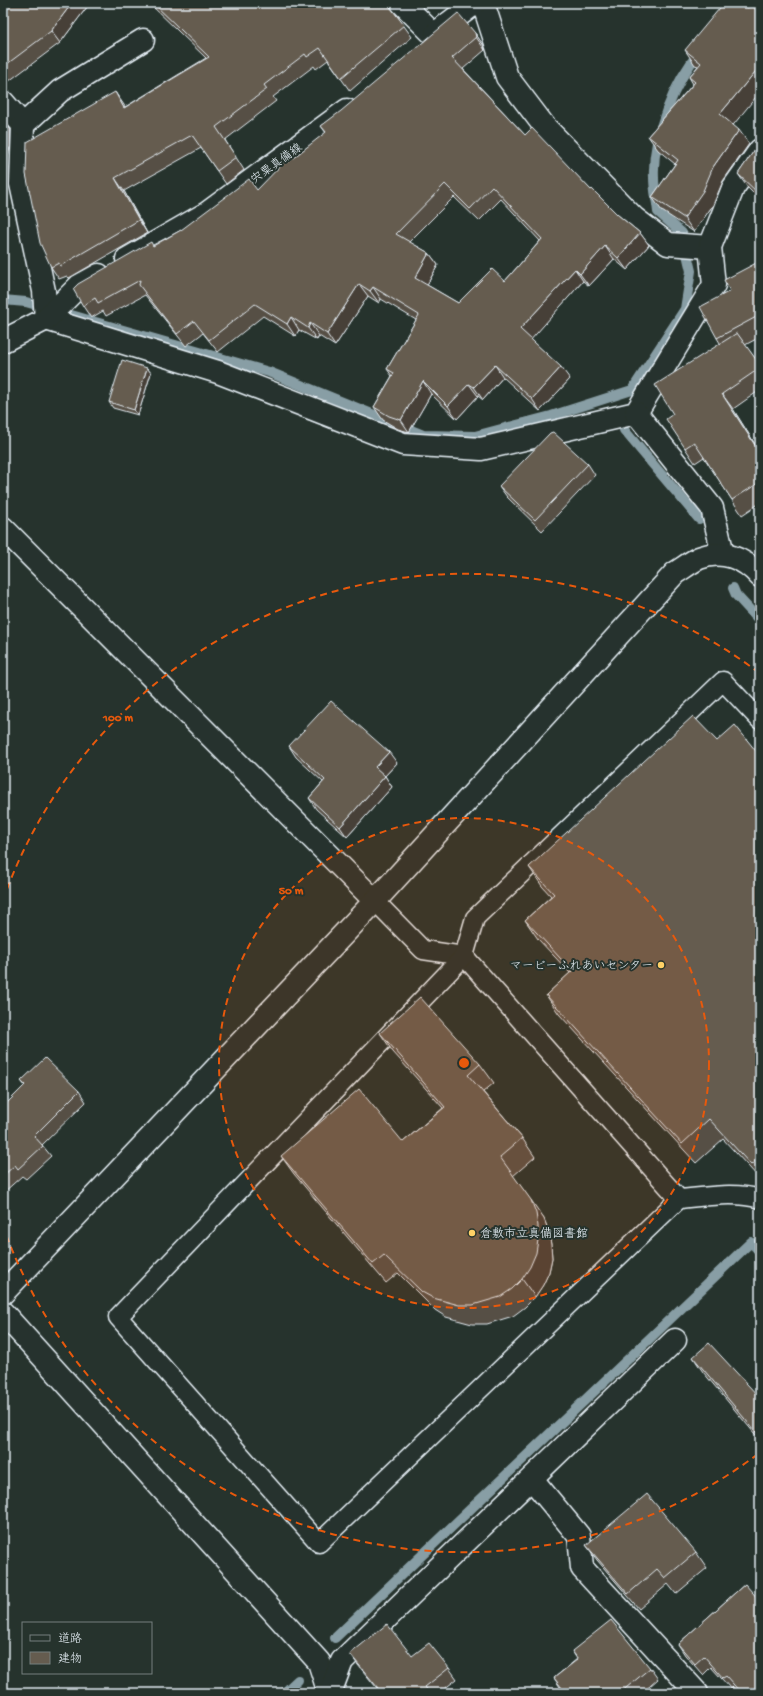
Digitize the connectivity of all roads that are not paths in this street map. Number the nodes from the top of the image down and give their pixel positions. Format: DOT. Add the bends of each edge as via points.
graph roads {
  1 [pos="402,3"];
  2 [pos="475,3"];
  3 [pos="483,3"];
  4 [pos="434,35"];
  5 [pos="143,40"];
  6 [pos="417,50"];
  7 [pos="365,95"];
  8 [pos="3,102"];
  9 [pos="23,125"];
  10 [pos="760,150"];
  11 [pos="710,247"];
  12 [pos="46,319"];
  13 [pos="3,341"];
  14 [pos="636,413"];
  15 [pos="3,528"];
  16 [pos="723,554"];
  17 [pos="760,576"];
  18 [pos="760,720"];
  19 [pos="375,901"];
  20 [pos="464,956"];
  21 [pos="679,1199"];
  22 [pos="760,1199"];
  23 [pos="3,1293"];
  24 [pos="3,1313"];
  25 [pos="675,1340"];
  26 [pos="532,1479"];
  27 [pos="329,1693"];
  28 [pos="696,1693"];
  1 -- 4 [label="street"];
  2 -- 4 [label="street"];
  3 -- 11 [label="street" via="508,77 545,127 634,218 668,244"];
  4 -- 6 [label="street"];
  5 -- 9 [label="street" via="60,91"];
  7 -- 12 [label="street, 宍粟真備線" via="207,213 79,286"];
  8 -- 9 [label="street"];
  9 -- 12 [label="street" via="21,184 44,291"];
  10 -- 11 [label="street" via="733,188"];
  11 -- 14 [label="street" via="714,285"];
  12 -- 13 [label="street, 宍粟真備線"];
  12 -- 14 [label="street" via="218,372 403,444 481,449"];
  14 -- 16 [label="street" via="712,508"];
  15 -- 19 [label="street"];
  16 -- 17 [label="street" via="739,558"];
  16 -- 19 [label="street" via="699,558 675,573"];
  18 -- 20 [label="lane" via="723,681 475,918"];
  19 -- 20 [label="lane" via="423,950"];
  19 -- 23 [label="street"];
  20 -- 21 [label="lane"];
  20 -- 21 [label="lane" via="118,1317 319,1543"];
  21 -- 22 [label="lane" via="714,1196"];
  24 -- 27 [label="street" via="319,1662"];
  25 -- 26 [label="street"];
  26 -- 27 [label="street" via="342,1661"];
  26 -- 28 [label="street" via="579,1536 582,1568"];
}
